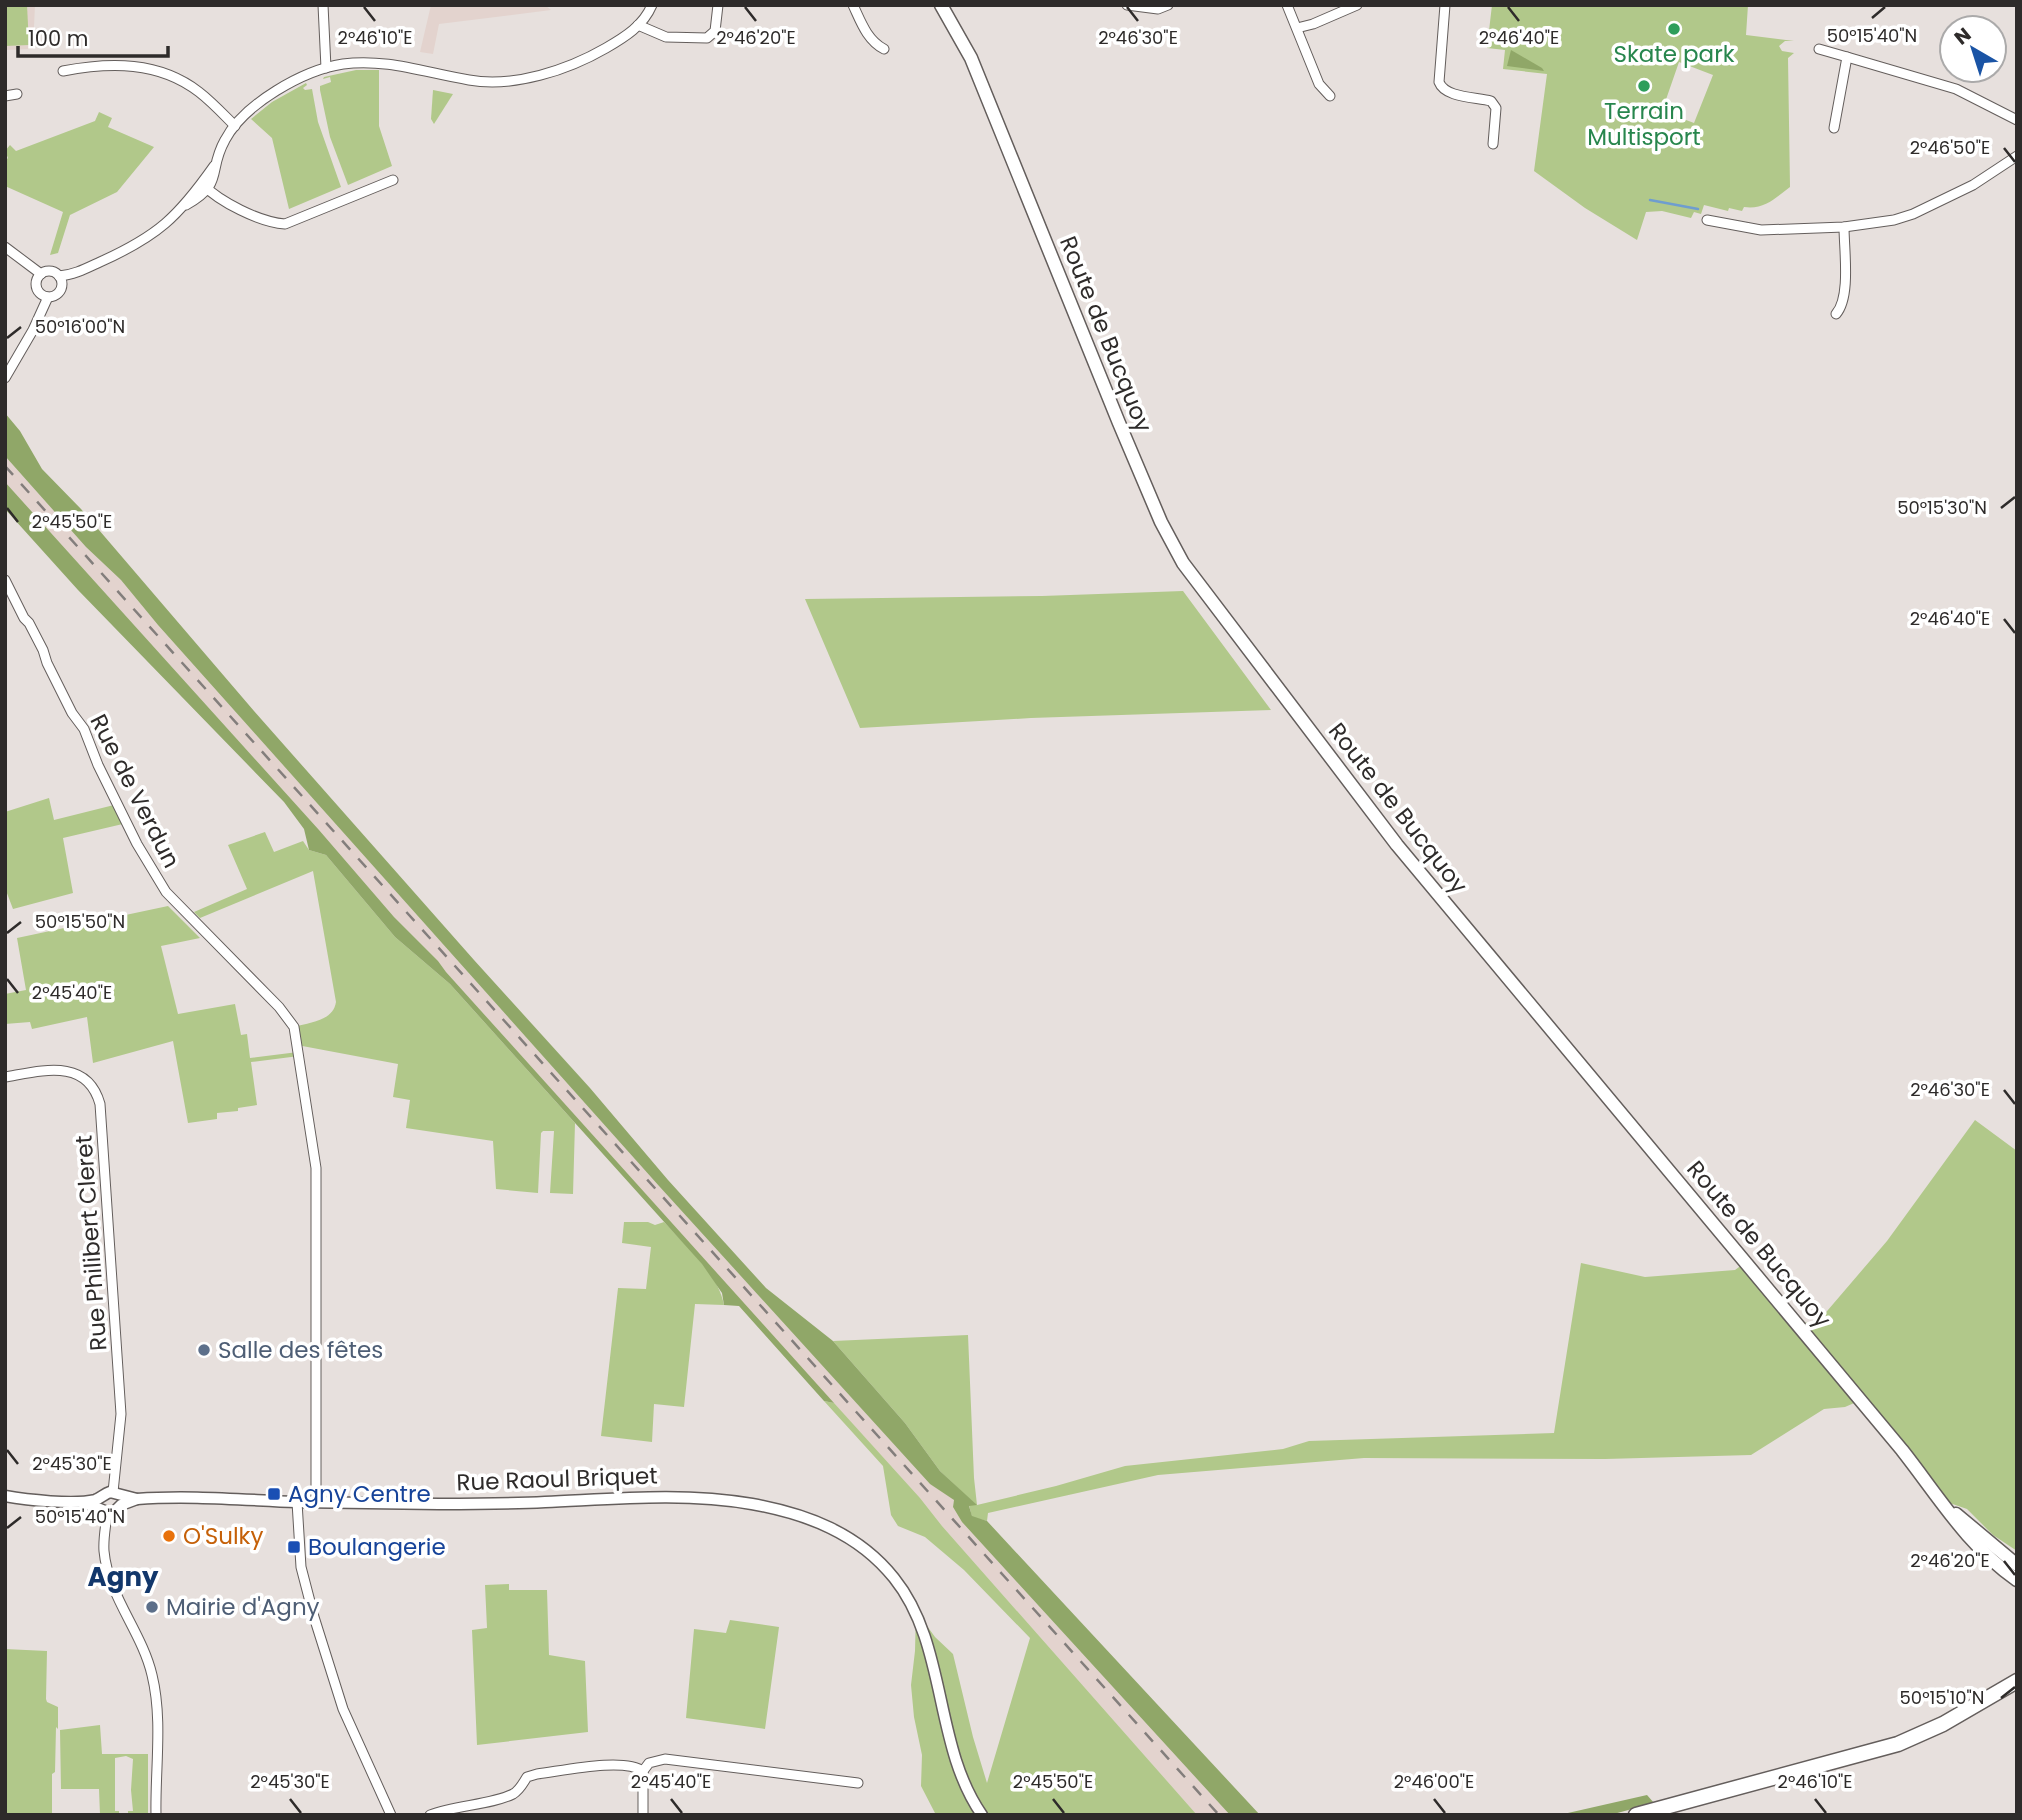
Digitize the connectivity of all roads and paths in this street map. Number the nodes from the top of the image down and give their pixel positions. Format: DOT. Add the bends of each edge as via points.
graph roads {
  1 [pos="323,5"];
  2 [pos="652,5"];
  3 [pos="718,5"];
  4 [pos="853,5"];
  5 [pos="941,5"];
  6 [pos="1128,5"];
  7 [pos="1168,5"];
  8 [pos="1287,5"];
  9 [pos="1357,5"];
  10 [pos="1445,5"];
  11 [pos="638,25"];
  12 [pos="1297,28"];
  13 [pos="884,49"];
  14 [pos="1819,49"];
  15 [pos="1847,57"];
  16 [pos="326,68"];
  17 [pos="63,71"];
  18 [pos="16,94"];
  19 [pos="5,96"];
  20 [pos="1330,96"];
  21 [pos="2017,120"];
  22 [pos="235,126"];
  23 [pos="1834,128"];
  24 [pos="1493,144"];
  25 [pos="2017,156"];
  26 [pos="393,180"];
  27 [pos="207,187"];
  28 [pos="1707,220"];
  29 [pos="1844,227"];
  30 [pos="5,247"];
  31 [pos="41,274"];
  32 [pos="59,276"];
  33 [pos="48,297"];
  34 [pos="1836,314"];
  35 [pos="5,378"];
  36 [pos="5,580"];
  37 [pos="5,1077"];
  38 [pos="5,1496"];
  39 [pos="118,1498"];
  40 [pos="1941,1500"];
  41 [pos="297,1502"];
  42 [pos="316,1502"];
  43 [pos="103,1506"];
  44 [pos="2017,1565"];
  45 [pos="2017,1580"];
  46 [pos="2017,1670"];
  47 [pos="2017,1681"];
  48 [pos="1983,1700"];
  49 [pos="643,1771"];
  50 [pos="858,1783"];
  51 [pos="156,1815"];
  52 [pos="391,1815"];
  53 [pos="430,1815"];
  54 [pos="643,1815"];
  55 [pos="982,1815"];
  56 [pos="1636,1815"];
  1 -- 16 [label="street"];
  2 -- 11 [label="street"];
  3 -- 11 [label="street" via="715,31 707,38 666,37"];
  4 -- 13 [label="street" via="869,37"];
  5 -- 40 [label="main road, Route de Bucquoy" via="968,51 1119,423 1183,563 1398,845"];
  6 -- 7 [label="street" via="1158,9"];
  8 -- 12 [label="street"];
  9 -- 12 [label="street"];
  10 -- 24 [label="street" via="1440,88 1491,101 1496,108"];
  11 -- 16 [label="street" via="588,58 518,79 472,81 368,62"];
  12 -- 20 [label="street" via="1319,84"];
  14 -- 15 [label="street"];
  15 -- 21 [label="street" via="1956,89"];
  15 -- 23 [label="street"];
  16 -- 22 [label="street" via="284,86"];
  17 -- 22 [label="street" via="112,65 158,70 199,92"];
  18 -- 19 [label="street"];
  22 -- 27 [label="street" via="224,141"];
  25 -- 29 [label="street" via="1973,185 1913,214"];
  26 -- 27 [label="street" via="285,225 271,223"];
  27 -- 32 [label="street" via="140,243"];
  28 -- 29 [label="street" via="1760,230"];
  29 -- 34 [label="street" via="1845,295"];
  30 -- 31 [label="street"];
  31 -- 32 [label="street" via="50,271"];
  31 -- 33 [label="street" via="37,289"];
  32 -- 33 [label="street" via="59,291"];
  33 -- 35 [label="street"];
  36 -- 42 [label="street, Rue de Verdun" via="154,874 294,1027 316,1168"];
  37 -- 39 [label="street, Rue Philibert Cleret" via="69,1071 93,1085 100,1104 121,1414"];
  38 -- 43 [label="street"];
  39 -- 41 [label="street, Rue Raoul Briquet"];
  39 -- 43 [label="street" via="106,1493"];
  39 -- 43 [label="street" via="116,1512"];
  40 -- 44 [label="main road"];
  40 -- 45 [label="main road" via="1970,1541"];
  41 -- 42 [label="street, Rue Raoul Briquet"];
  41 -- 52 [label="street" via="301,1567 314,1618 343,1709"];
  42 -- 55 [label="street, Rue Raoul Briquet" via="488,1504 673,1496 752,1504 818,1521 853,1540 895,1579 925,1640 968,1791"];
  43 -- 51 [label="street" via="110,1578 147,1655 153,1678"];
  46 -- 48 [label="main road"];
  47 -- 48 [label="main road"];
  48 -- 56 [label="main road" via="1898,1744"];
  49 -- 50 [label="street" via="649,1763 665,1759"];
  49 -- 53 [label="street" via="619,1765 527,1776 514,1794"];
  49 -- 54 [label="street"];
}
